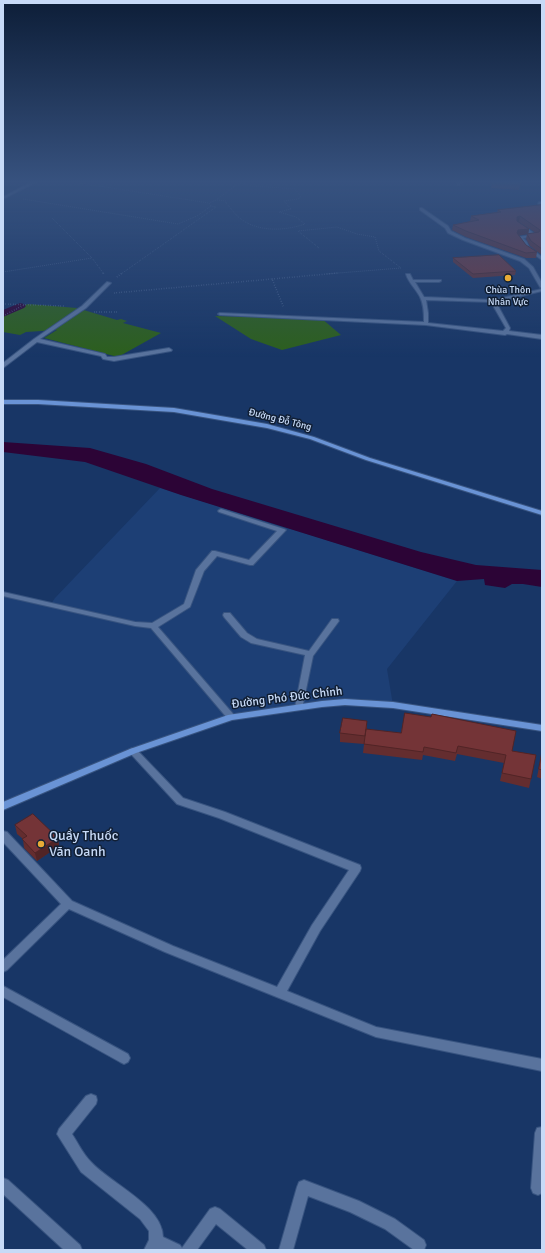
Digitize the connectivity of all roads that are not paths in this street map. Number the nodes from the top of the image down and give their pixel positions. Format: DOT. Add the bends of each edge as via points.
graph roads {
  1 [pos="468,240"];
  2 [pos="523,240"];
  3 [pos="542,259"];
  4 [pos="522,260"];
  5 [pos="528,260"];
  6 [pos="535,260"];
  7 [pos="408,275"];
  8 [pos="411,281"];
  9 [pos="439,281"];
  10 [pos="109,283"];
  11 [pos="542,287"];
  12 [pos="542,290"];
  13 [pos="423,298"];
  14 [pos="492,301"];
  15 [pos="220,314"];
  16 [pos="426,324"];
  17 [pos="506,332"];
  18 [pos="542,337"];
  19 [pos="36,340"];
  20 [pos="169,350"];
  21 [pos="3,366"];
  22 [pos="3,402"];
  23 [pos="221,511"];
  24 [pos="542,514"];
  25 [pos="3,594"];
  26 [pos="227,615"];
  27 [pos="335,621"];
  28 [pos="153,626"];
  29 [pos="311,654"];
  30 [pos="299,706"];
  31 [pos="231,717"];
  32 [pos="542,728"];
  33 [pos="133,751"];
  34 [pos="3,806"];
  35 [pos="3,835"];
  36 [pos="68,904"];
  37 [pos="3,967"];
  38 [pos="3,991"];
  39 [pos="280,992"];
  40 [pos="124,1058"];
  41 [pos="542,1065"];
  42 [pos="91,1100"];
  43 [pos="542,1133"];
  44 [pos="3,1185"];
  45 [pos="538,1188"];
  46 [pos="419,1244"];
  47 [pos="154,1246"];
  48 [pos="75,1250"];
  49 [pos="175,1250"];
  50 [pos="188,1250"];
  51 [pos="259,1250"];
  52 [pos="286,1250"];
  1 -- 4 [label="street"];
  2 -- 3 [label="street" via="527,248"];
  3 -- 6 [label="street"];
  4 -- 5 [label="street"];
  4 -- 11 [label="street" via="531,267"];
  7 -- 8 [label="street"];
  8 -- 9 [label="street"];
  8 -- 13 [label="street"];
  10 -- 19 [label="street" via="84,307"];
  12 -- 14 [label="street"];
  13 -- 14 [label="street"];
  13 -- 16 [label="street"];
  14 -- 17 [label="street" via="508,328"];
  15 -- 16 [label="street"];
  16 -- 17 [label="street" via="500,334"];
  17 -- 18 [label="street"];
  19 -- 20 [label="street" via="103,355 104,360"];
  19 -- 21 [label="street"];
  22 -- 24 [label="main road, Đường Đỗ Tông" via="174,410 267,426 312,438 368,459"];
  23 -- 28 [label="street" via="282,530 250,563 215,552 200,570 187,605"];
  25 -- 28 [label="street"];
  26 -- 29 [label="street" via="244,635 254,640"];
  27 -- 29 [label="street"];
  28 -- 31 [label="street"];
  29 -- 30 [label="street"];
  30 -- 31 [label="main road, Đường Phó Đức Chính"];
  30 -- 32 [label="main road, Đường Phó Đức Chính" via="345,702 393,705"];
  31 -- 33 [label="main road, Đường Phó Đức Chính"];
  33 -- 34 [label="main road, Đường Phó Đức Chính"];
  33 -- 39 [label="street" via="180,801 356,868 316,928"];
  35 -- 36 [label="street"];
  36 -- 37 [label="street"];
  36 -- 39 [label="street" via="169,949"];
  38 -- 40 [label="street"];
  39 -- 41 [label="street" via="376,1032"];
  42 -- 47 [label="street" via="64,1134 86,1167 146,1214 156,1229"];
  43 -- 45 [label="street"];
  44 -- 48 [label="street"];
  46 -- 52 [label="street" via="390,1224 354,1206 304,1187"];
  47 -- 49 [label="street"];
  50 -- 51 [label="street" via="215,1214"];
}
